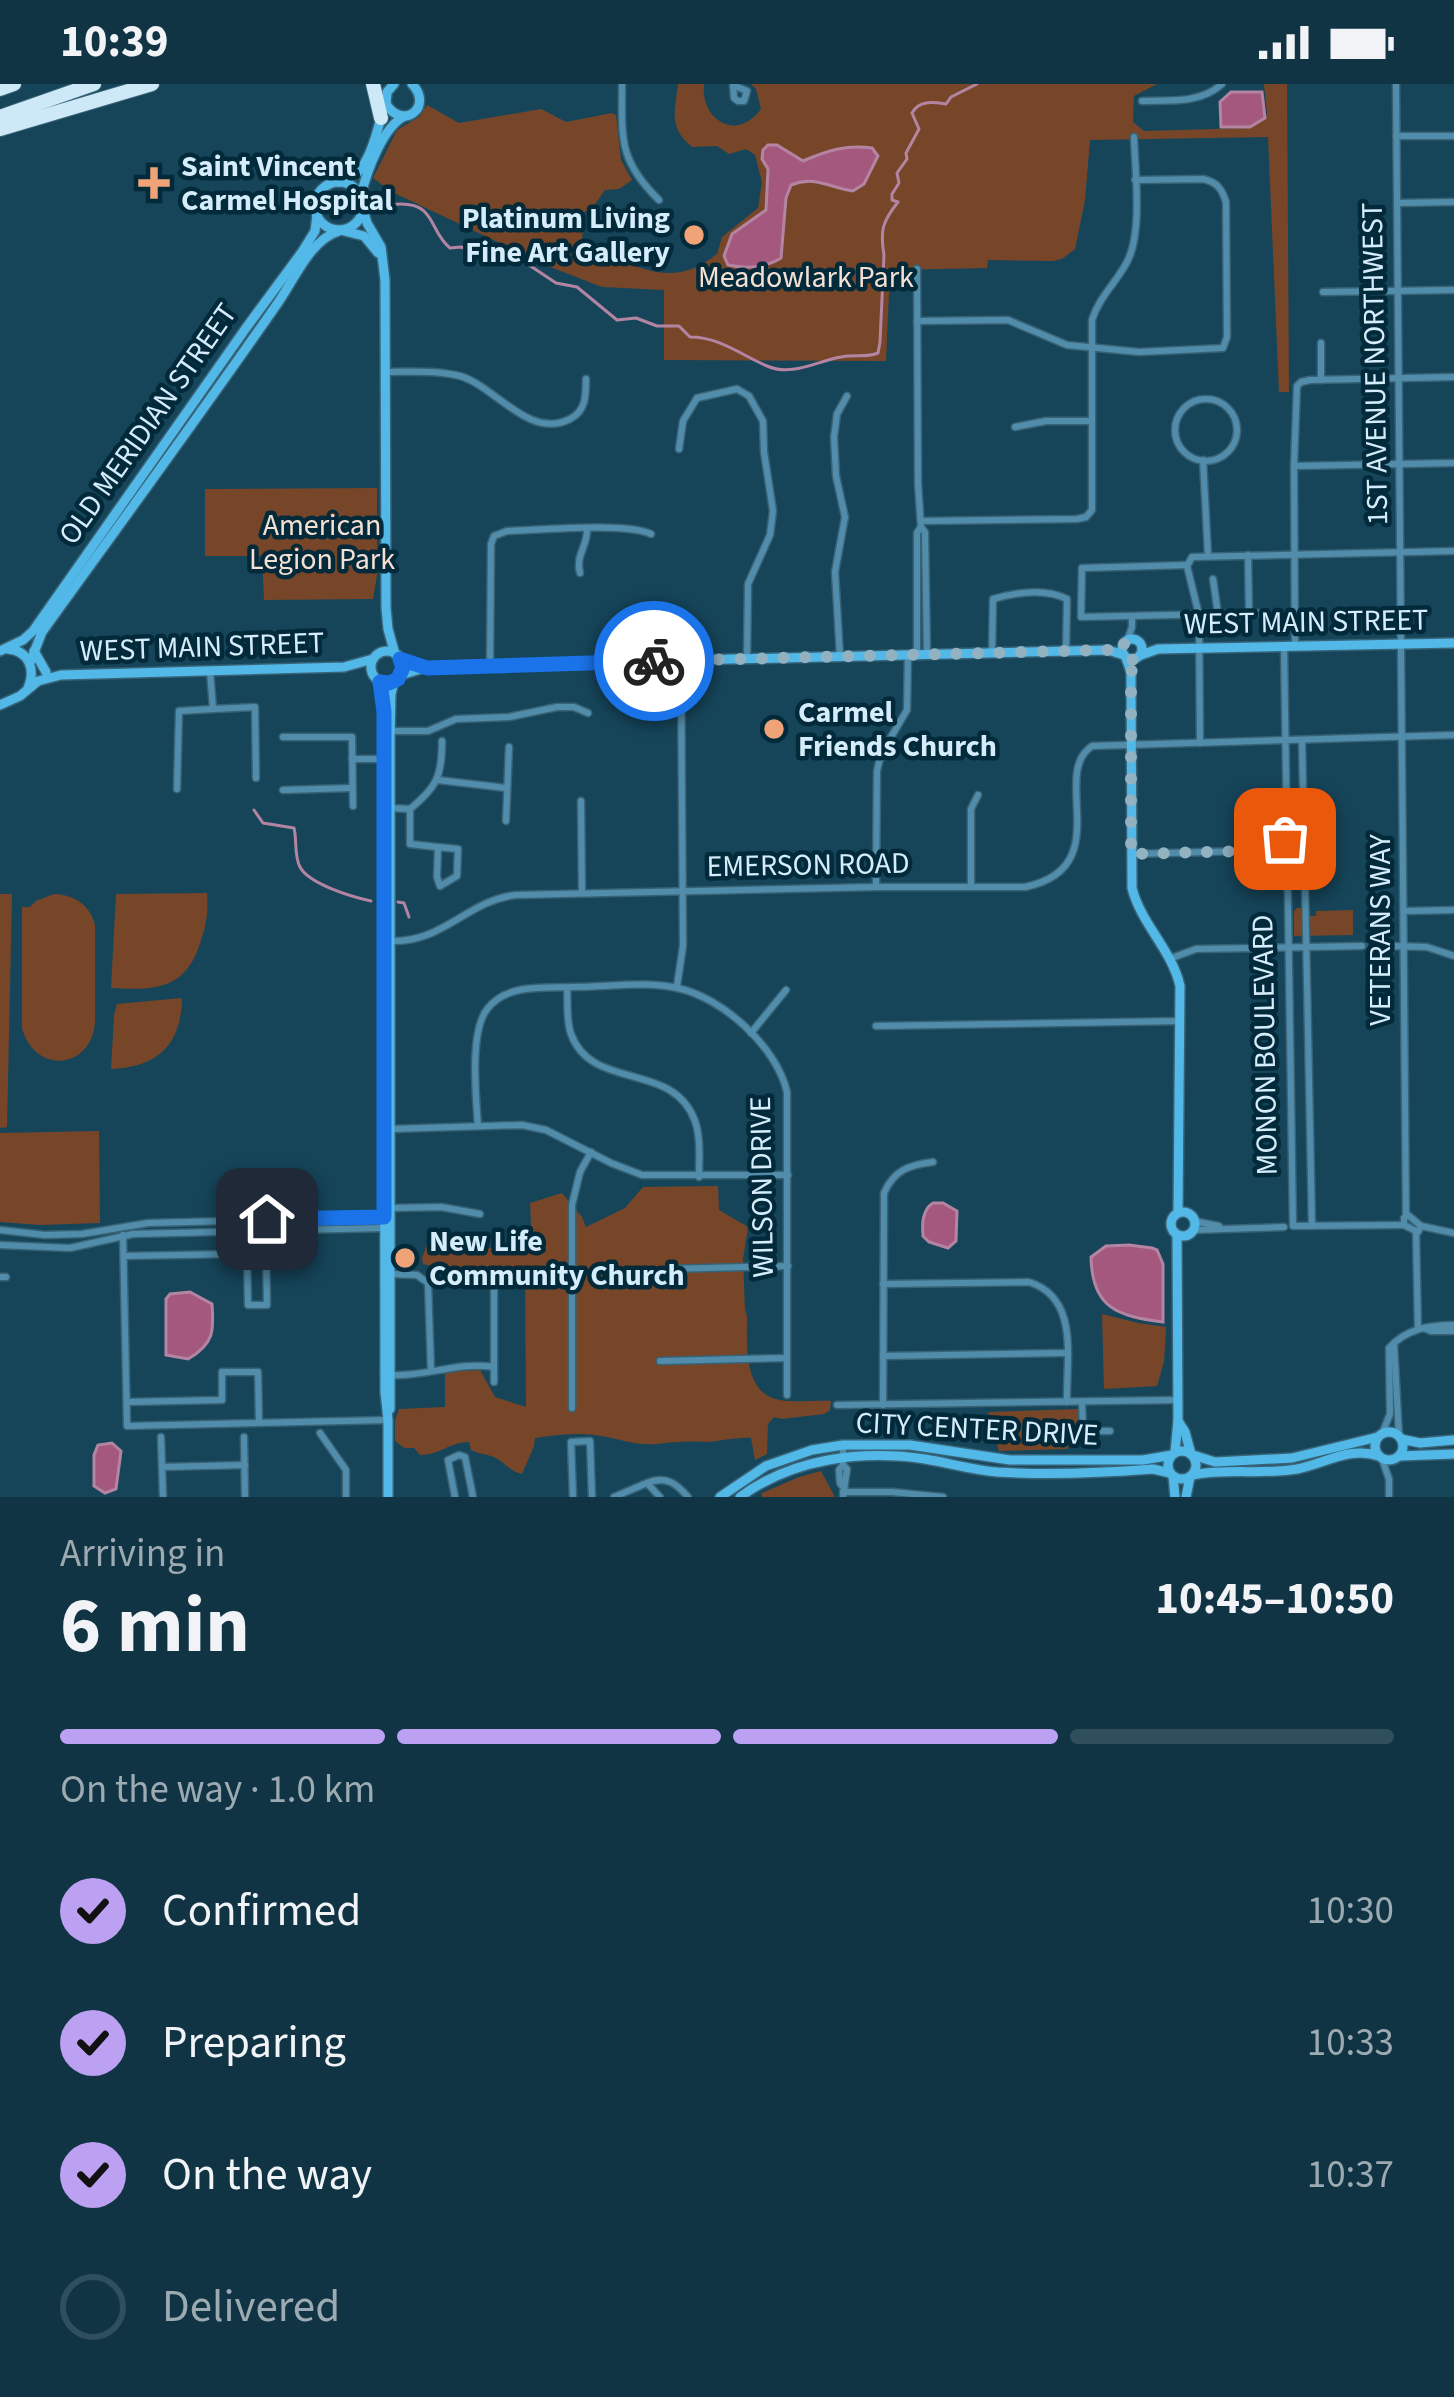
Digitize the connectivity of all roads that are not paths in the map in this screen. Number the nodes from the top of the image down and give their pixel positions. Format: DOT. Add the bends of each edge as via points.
graph roads {
  1 [pos="14,84"];
  2 [pos="94,84"];
  3 [pos="152,84"];
  4 [pos="373,84"];
  5 [pos="383,84"];
  6 [pos="394,84"];
  7 [pos="412,84"];
  8 [pos="428,84"];
  9 [pos="622,84"];
  10 [pos="1396,84"];
  11 [pos="1222,85"];
  12 [pos="0,89"];
  13 [pos="385,98"];
  14 [pos="1142,100"];
  15 [pos="420,101"];
  16 [pos="405,116"];
  17 [pos="0,117"];
  18 [pos="381,118"];
  19 [pos="0,129"];
  20 [pos="1396,136"];
  21 [pos="1454,136"];
  22 [pos="1134,137"];
  23 [pos="1135,180"];
  24 [pos="339,182"];
  25 [pos="362,196"];
  26 [pos="658,200"];
  27 [pos="1454,202"];
  28 [pos="1396,203"];
  29 [pos="363,210"];
  30 [pos="316,215"];
  31 [pos="340,231"];
  32 [pos="382,257"];
  33 [pos="917,269"];
  34 [pos="280,281"];
  35 [pos="1454,290"];
  36 [pos="1398,291"];
  37 [pos="1323,292"];
  38 [pos="272,312"];
  39 [pos="917,321"];
  40 [pos="1321,343"];
  41 [pos="1091,346"];
  42 [pos="385,372"];
  43 [pos="1454,376"];
  44 [pos="1400,378"];
  45 [pos="586,379"];
  46 [pos="1321,380"];
  47 [pos="207,394"];
  48 [pos="847,396"];
  49 [pos="1091,421"];
  50 [pos="1015,427"];
  51 [pos="680,448"];
  52 [pos="1203,460"];
  53 [pos="1401,464"];
  54 [pos="1454,464"];
  55 [pos="1294,466"];
  56 [pos="921,524"];
  57 [pos="586,529"];
  58 [pos="651,534"];
  59 [pos="1454,551"];
  60 [pos="1402,552"];
  61 [pos="1294,554"];
  62 [pos="1208,555"];
  63 [pos="1248,555"];
  64 [pos="1190,561"];
  65 [pos="580,573"];
  66 [pos="1213,579"];
  67 [pos="1262,613"];
  68 [pos="1218,614"];
  69 [pos="1250,614"];
  70 [pos="1199,615"];
  71 [pos="1132,617"];
  72 [pos="388,629"];
  73 [pos="1454,643"];
  74 [pos="1402,644"];
  75 [pos="1290,646"];
  76 [pos="34,647"];
  77 [pos="1135,647"];
  78 [pos="1200,648"];
  79 [pos="1066,650"];
  80 [pos="1108,650"];
  81 [pos="2,651"];
  82 [pos="992,652"];
  83 [pos="917,654"];
  84 [pos="376,656"];
  85 [pos="398,656"];
  86 [pos="1125,656"];
  87 [pos="840,657"];
  88 [pos="747,659"];
  89 [pos="681,660"];
  90 [pos="30,664"];
  91 [pos="490,665"];
  92 [pos="344,667"];
  93 [pos="427,668"];
  94 [pos="210,670"];
  95 [pos="46,672"];
  96 [pos="1131,672"];
  97 [pos="61,675"];
  98 [pos="376,678"];
  99 [pos="398,678"];
  100 [pos="28,688"];
  101 [pos="4,702"];
  102 [pos="213,709"];
  103 [pos="588,713"];
  104 [pos="391,731"];
  105 [pos="1454,735"];
  106 [pos="1402,736"];
  107 [pos="283,737"];
  108 [pos="1302,740"];
  109 [pos="442,741"];
  110 [pos="1286,741"];
  111 [pos="1200,743"];
  112 [pos="1130,744"];
  113 [pos="509,747"];
  114 [pos="352,759"];
  115 [pos="383,759"];
  116 [pos="256,778"];
  117 [pos="438,780"];
  118 [pos="352,788"];
  119 [pos="506,788"];
  120 [pos="177,789"];
  121 [pos="283,790"];
  122 [pos="978,795"];
  123 [pos="581,801"];
  124 [pos="353,806"];
  125 [pos="391,808"];
  126 [pos="410,809"];
  127 [pos="506,821"];
  128 [pos="438,847"];
  129 [pos="1286,850"];
  130 [pos="1131,854"];
  131 [pos="876,887"];
  132 [pos="971,887"];
  133 [pos="682,891"];
  134 [pos="582,893"];
  135 [pos="1454,910"];
  136 [pos="1404,911"];
  137 [pos="391,940"];
  138 [pos="1362,946"];
  139 [pos="1390,946"];
  140 [pos="1404,946"];
  141 [pos="1287,947"];
  142 [pos="1306,947"];
  143 [pos="1451,956"];
  144 [pos="1169,959"];
  145 [pos="568,988"];
  146 [pos="677,988"];
  147 [pos="786,990"];
  148 [pos="1180,1021"];
  149 [pos="876,1026"];
  150 [pos="751,1033"];
  151 [pos="478,1126"];
  152 [pos="391,1129"];
  153 [pos="591,1152"];
  154 [pos="933,1162"];
  155 [pos="1179,1165"];
  156 [pos="788,1174"];
  157 [pos="699,1177"];
  158 [pos="1178,1213"];
  159 [pos="480,1214"];
  160 [pos="386,1218"];
  161 [pos="267,1219"];
  162 [pos="1405,1220"];
  163 [pos="1288,1226"];
  164 [pos="1312,1226"];
  165 [pos="1188,1228"];
  166 [pos="1418,1229"];
  167 [pos="0,1230"];
  168 [pos="267,1230"];
  169 [pos="1454,1233"];
  170 [pos="123,1235"];
  171 [pos="0,1245"];
  172 [pos="299,1246"];
  173 [pos="247,1253"];
  174 [pos="267,1253"];
  175 [pos="125,1256"];
  176 [pos="788,1266"];
  177 [pos="668,1269"];
  178 [pos="494,1272"];
  179 [pos="392,1274"];
  180 [pos="883,1284"];
  181 [pos="1421,1328"];
  182 [pos="1454,1328"];
  183 [pos="1394,1342"];
  184 [pos="1066,1353"];
  185 [pos="884,1356"];
  186 [pos="787,1358"];
  187 [pos="660,1361"];
  188 [pos="494,1367"];
  189 [pos="430,1371"];
  190 [pos="392,1376"];
  191 [pos="494,1382"];
  192 [pos="787,1395"];
  193 [pos="1177,1400"];
  194 [pos="128,1402"];
  195 [pos="1067,1402"];
  196 [pos="1082,1402"];
  197 [pos="837,1405"];
  198 [pos="884,1405"];
  199 [pos="572,1408"];
  200 [pos="388,1420"];
  201 [pos="1178,1421"];
  202 [pos="259,1423"];
  203 [pos="1110,1431"];
  204 [pos="320,1433"];
  205 [pos="161,1436"];
  206 [pos="1380,1436"];
  207 [pos="244,1437"];
  208 [pos="1400,1438"];
  209 [pos="1454,1440"];
  210 [pos="1174,1454"];
  211 [pos="1454,1454"];
  212 [pos="1192,1455"];
  213 [pos="843,1456"];
  214 [pos="1399,1457"];
  215 [pos="1380,1458"];
  216 [pos="245,1466"];
  217 [pos="162,1467"];
  218 [pos="1172,1474"];
  219 [pos="1192,1476"];
  220 [pos="1389,1479"];
  221 [pos="647,1483"];
  222 [pos="843,1492"];
  223 [pos="163,1497"];
  224 [pos="244,1497"];
  225 [pos="346,1497"];
  226 [pos="388,1497"];
  227 [pos="455,1497"];
  228 [pos="473,1497"];
  229 [pos="573,1497"];
  230 [pos="592,1497"];
  231 [pos="614,1497"];
  232 [pos="660,1497"];
  233 [pos="688,1497"];
  234 [pos="720,1497"];
  235 [pos="740,1497"];
  236 [pos="943,1497"];
  237 [pos="1175,1497"];
  238 [pos="1186,1497"];
  239 [pos="1389,1497"];
  1 -- 12 [label="highway"];
  2 -- 17 [label="highway"];
  3 -- 19 [label="highway"];
  4 -- 18 [label="highway"];
  5 -- 13 [label="main road"];
  6 -- 13 [label="main road"];
  7 -- 15 [label="main road"];
  8 -- 15 [label="main road"];
  9 -- 26 [label="street" via="627,158"];
  10 -- 20 [label="street, 1ST AVENUE NORTHWEST"];
  11 -- 14 [label="street" via="1196,99"];
  13 -- 16 [label="main road" via="391,112"];
  13 -- 18 [label="main road"];
  15 -- 16 [label="main road"];
  16 -- 25 [label="main road" via="389,127"];
  18 -- 24 [label="main road" via="360,170"];
  20 -- 21 [label="street"];
  20 -- 28 [label="street, 1ST AVENUE NORTHWEST"];
  22 -- 23 [label="street"];
  23 -- 41 [label="street" via="1133,247 1096,307"];
  23 -- 41 [label="street" via="1203,179 1222,191 1227,337 1223,348"];
  24 -- 25 [label="main road"];
  24 -- 30 [label="main road" via="320,192"];
  25 -- 29 [label="main road"];
  27 -- 28 [label="street"];
  28 -- 36 [label="street, 1ST AVENUE NORTHWEST"];
  29 -- 31 [label="main road"];
  29 -- 32 [label="main road"];
  30 -- 31 [label="main road"];
  30 -- 34 [label="main road, OLD MERIDIAN STREET" via="314,234"];
  31 -- 32 [label="main road" via="364,236"];
  31 -- 38 [label="main road, OLD MERIDIAN STREET" via="321,241"];
  32 -- 42 [label="main road"];
  33 -- 39 [label="street"];
  34 -- 38 [label="main road"];
  34 -- 47 [label="main road, OLD MERIDIAN STREET"];
  35 -- 36 [label="street"];
  36 -- 37 [label="street"];
  36 -- 44 [label="street, 1ST AVENUE NORTHWEST"];
  38 -- 47 [label="main road, OLD MERIDIAN STREET"];
  39 -- 41 [label="street" via="1008,320 1067,345"];
  39 -- 56 [label="street"];
  40 -- 46 [label="street"];
  41 -- 49 [label="street"];
  42 -- 45 [label="street" via="460,376 547,422 578,413"];
  42 -- 72 [label="main road"];
  43 -- 44 [label="street"];
  44 -- 46 [label="street"];
  44 -- 53 [label="street, 1ST AVENUE NORTHWEST"];
  46 -- 55 [label="street, MONON BOULEVARD" via="1298,384"];
  47 -- 76 [label="main road, OLD MERIDIAN STREET"];
  47 -- 81 [label="main road, OLD MERIDIAN STREET" via="33,631"];
  48 -- 87 [label="street" via="834,437 845,517 835,572"];
  49 -- 50 [label="street"];
  49 -- 56 [label="street" via="1087,516"];
  51 -- 88 [label="street" via="683,421 698,398 737,389 764,421 773,519 748,584"];
  52 -- 52 [label="street" via="1178,445 1178,418 1185,406 1204,401 1227,406 1235,420 1232,450"];
  52 -- 62 [label="street"];
  53 -- 54 [label="street"];
  53 -- 55 [label="street"];
  53 -- 60 [label="street, 1ST AVENUE NORTHWEST"];
  55 -- 61 [label="street, MONON BOULEVARD"];
  56 -- 83 [label="street"];
  57 -- 58 [label="street"];
  57 -- 65 [label="street"];
  57 -- 91 [label="street" via="503,531 491,539"];
  59 -- 60 [label="street"];
  60 -- 61 [label="street"];
  60 -- 74 [label="street, 1ST AVENUE NORTHWEST"];
  61 -- 63 [label="street"];
  61 -- 75 [label="street, MONON BOULEVARD"];
  62 -- 63 [label="street"];
  62 -- 64 [label="street"];
  63 -- 69 [label="street"];
  64 -- 70 [label="street"];
  64 -- 71 [label="street" via="1082,568 1081,617"];
  66 -- 68 [label="street"];
  67 -- 69 [label="street"];
  68 -- 69 [label="street"];
  68 -- 70 [label="street"];
  70 -- 71 [label="street"];
  70 -- 78 [label="street"];
  71 -- 77 [label="street"];
  72 -- 84 [label="main road"];
  72 -- 85 [label="main road"];
  73 -- 74 [label="main road, WEST MAIN STREET"];
  74 -- 75 [label="main road, WEST MAIN STREET"];
  74 -- 106 [label="street, VETERANS WAY"];
  75 -- 78 [label="main road, WEST MAIN STREET"];
  75 -- 110 [label="street, MONON BOULEVARD"];
  76 -- 90 [label="main road, OLD MERIDIAN STREET"];
  76 -- 95 [label="main road"];
  77 -- 78 [label="main road, WEST MAIN STREET"];
  77 -- 80 [label="main road, WEST MAIN STREET"];
  77 -- 86 [label="main road, WEST MAIN STREET" via="1132,660"];
  77 -- 96 [label="main road"];
  78 -- 111 [label="street"];
  79 -- 80 [label="main road, WEST MAIN STREET"];
  79 -- 82 [label="main road, WEST MAIN STREET"];
  79 -- 82 [label="street" via="1067,599 1047,592 993,599"];
  80 -- 86 [label="main road, WEST MAIN STREET"];
  81 -- 90 [label="main road, WEST MAIN STREET" via="19,651"];
  82 -- 83 [label="main road, WEST MAIN STREET"];
  83 -- 87 [label="main road, WEST MAIN STREET"];
  83 -- 131 [label="street" via="907,710 877,771"];
  84 -- 85 [label="main road"];
  84 -- 92 [label="main road, WEST MAIN STREET"];
  84 -- 98 [label="main road"];
  85 -- 93 [label="main road, WEST MAIN STREET"];
  85 -- 99 [label="main road"];
  86 -- 96 [label="main road"];
  87 -- 88 [label="main road, WEST MAIN STREET"];
  88 -- 89 [label="main road, WEST MAIN STREET"];
  89 -- 91 [label="main road, WEST MAIN STREET"];
  89 -- 133 [label="street"];
  90 -- 95 [label="main road, WEST MAIN STREET"];
  90 -- 100 [label="main road, OLD MERIDIAN STREET"];
  91 -- 93 [label="main road, WEST MAIN STREET"];
  92 -- 94 [label="main road, WEST MAIN STREET"];
  92 -- 98 [label="main road, WEST MAIN STREET"];
  93 -- 99 [label="main road, WEST MAIN STREET"];
  94 -- 97 [label="main road, WEST MAIN STREET"];
  94 -- 102 [label="street"];
  95 -- 97 [label="main road, WEST MAIN STREET"];
  96 -- 112 [label="main road"];
  97 -- 100 [label="main road, WEST MAIN STREET"];
  98 -- 99 [label="main road"];
  98 -- 115 [label="main road"];
  99 -- 104 [label="main road"];
  100 -- 101 [label="main road, WEST MAIN STREET"];
  102 -- 116 [label="street" via="254,707"];
  102 -- 120 [label="street" via="178,711"];
  103 -- 104 [label="street" via="557,707"];
  104 -- 125 [label="main road"];
  105 -- 106 [label="street"];
  106 -- 108 [label="street"];
  106 -- 136 [label="street, VETERANS WAY"];
  107 -- 114 [label="street" via="352,736"];
  108 -- 110 [label="street"];
  108 -- 142 [label="street, MONON BOULEVARD"];
  109 -- 117 [label="street"];
  110 -- 111 [label="street"];
  110 -- 129 [label="street, MONON BOULEVARD"];
  111 -- 112 [label="street"];
  112 -- 130 [label="main road"];
  112 -- 132 [label="street, EMERSON ROAD" via="1092,746 1080,758 1077,837 1060,871 1025,887"];
  113 -- 119 [label="street"];
  114 -- 115 [label="street"];
  114 -- 118 [label="street"];
  115 -- 160 [label="main road"];
  117 -- 119 [label="street"];
  117 -- 126 [label="street"];
  118 -- 121 [label="street"];
  118 -- 124 [label="street"];
  119 -- 127 [label="street"];
  122 -- 132 [label="street" via="970,809"];
  123 -- 134 [label="street"];
  125 -- 126 [label="street"];
  125 -- 137 [label="main road"];
  126 -- 128 [label="street" via="410,844"];
  128 -- 128 [label="street" via="437,878 440,886 457,876 458,849"];
  129 -- 130 [label="street"];
  129 -- 141 [label="street, MONON BOULEVARD"];
  130 -- 144 [label="main road" via="1136,903"];
  131 -- 132 [label="street, EMERSON ROAD"];
  131 -- 133 [label="street, EMERSON ROAD"];
  133 -- 134 [label="street, EMERSON ROAD"];
  133 -- 146 [label="street"];
  134 -- 137 [label="street, EMERSON ROAD" via="505,896 424,938"];
  135 -- 136 [label="street"];
  136 -- 140 [label="street, VETERANS WAY"];
  137 -- 152 [label="main road"];
  138 -- 142 [label="street"];
  139 -- 140 [label="street"];
  140 -- 143 [label="street"];
  140 -- 162 [label="street, VETERANS WAY"];
  141 -- 142 [label="street"];
  141 -- 144 [label="street" via="1196,949"];
  141 -- 163 [label="street, MONON BOULEVARD"];
  142 -- 164 [label="street, MONON BOULEVARD"];
  144 -- 148 [label="main road" via="1180,986"];
  145 -- 146 [label="street, WILSON DRIVE"];
  145 -- 151 [label="street, WILSON DRIVE" via="509,992 483,1015"];
  145 -- 157 [label="street" via="571,1033 582,1052 601,1067 667,1087 689,1108"];
  146 -- 150 [label="street, WILSON DRIVE" via="712,1002"];
  147 -- 150 [label="street"];
  148 -- 149 [label="street"];
  148 -- 155 [label="main road"];
  150 -- 156 [label="street, WILSON DRIVE" via="785,1085"];
  151 -- 152 [label="street"];
  151 -- 153 [label="street" via="535,1127"];
  152 -- 160 [label="main road"];
  153 -- 157 [label="street" via="642,1175"];
  153 -- 199 [label="street" via="572,1205"];
  154 -- 180 [label="street" via="902,1169 886,1188"];
  155 -- 158 [label="main road"];
  155 -- 165 [label="main road"];
  156 -- 157 [label="street"];
  156 -- 176 [label="street, WILSON DRIVE"];
  158 -- 165 [label="main road"];
  158 -- 165 [label="main road" via="1171,1225"];
  159 -- 160 [label="street" via="441,1207"];
  160 -- 161 [label="street"];
  160 -- 168 [label="street"];
  160 -- 179 [label="main road"];
  160 -- 200 [label="main road"];
  161 -- 167 [label="street" via="136,1223 82,1234"];
  161 -- 168 [label="street"];
  162 -- 164 [label="street"];
  162 -- 166 [label="street" via="1413,1217"];
  163 -- 164 [label="street"];
  163 -- 165 [label="street"];
  165 -- 193 [label="main road" via="1177,1257"];
  166 -- 169 [label="street"];
  166 -- 181 [label="street"];
  168 -- 170 [label="street"];
  168 -- 174 [label="street"];
  170 -- 171 [label="street" via="78,1247"];
  170 -- 175 [label="street"];
  172 -- 174 [label="street"];
  173 -- 174 [label="street"];
  173 -- 174 [label="street" via="248,1305 267,1304"];
  173 -- 175 [label="street"];
  175 -- 194 [label="street"];
  176 -- 177 [label="street"];
  176 -- 186 [label="street, WILSON DRIVE"];
  178 -- 188 [label="street"];
  179 -- 189 [label="street" via="417,1274 428,1283"];
  179 -- 190 [label="main road"];
  180 -- 184 [label="street" via="1040,1286 1065,1315"];
  180 -- 185 [label="street"];
  181 -- 182 [label="street"];
  181 -- 183 [label="street"];
  183 -- 206 [label="street" via="1390,1414"];
  183 -- 208 [label="street"];
  184 -- 185 [label="street"];
  184 -- 195 [label="street"];
  185 -- 198 [label="street"];
  186 -- 187 [label="street"];
  186 -- 192 [label="street, WILSON DRIVE"];
  188 -- 189 [label="street"];
  188 -- 191 [label="street"];
  189 -- 190 [label="street"];
  190 -- 200 [label="main road"];
  193 -- 196 [label="street"];
  193 -- 201 [label="main road"];
  194 -- 202 [label="street" via="127,1426"];
  194 -- 202 [label="street" via="222,1400 222,1372 258,1372"];
  195 -- 196 [label="street"];
  195 -- 198 [label="street"];
  196 -- 203 [label="street" via="1083,1431"];
  197 -- 198 [label="street"];
  200 -- 202 [label="street"];
  200 -- 226 [label="main road"];
  201 -- 210 [label="main road"];
  201 -- 212 [label="main road"];
  204 -- 225 [label="street" via="346,1470"];
  205 -- 217 [label="street"];
  206 -- 208 [label="main road"];
  206 -- 212 [label="main road" via="1292,1458 1215,1462"];
  206 -- 215 [label="main road"];
  207 -- 216 [label="street"];
  208 -- 209 [label="main road"];
  208 -- 214 [label="main road"];
  210 -- 212 [label="main road"];
  210 -- 213 [label="main road, CITY CENTER DRIVE" via="1010,1460 921,1446"];
  210 -- 218 [label="main road"];
  211 -- 214 [label="main road"];
  212 -- 219 [label="main road"];
  213 -- 218 [label="main road, CITY CENTER DRIVE" via="997,1472"];
  213 -- 222 [label="street"];
  213 -- 234 [label="main road, CITY CENTER DRIVE" via="812,1450 766,1466"];
  213 -- 235 [label="main road, CITY CENTER DRIVE" via="781,1472"];
  214 -- 215 [label="main road"];
  214 -- 220 [label="street"];
  215 -- 219 [label="main road" via="1362,1451 1296,1469"];
  215 -- 220 [label="street"];
  216 -- 217 [label="street"];
  216 -- 224 [label="street"];
  217 -- 223 [label="street"];
  218 -- 219 [label="main road"];
  218 -- 237 [label="main road"];
  219 -- 238 [label="main road"];
  220 -- 239 [label="street"];
  221 -- 231 [label="street"];
  221 -- 232 [label="street"];
  221 -- 233 [label="street" via="666,1479"];
  222 -- 236 [label="street"];
  227 -- 228 [label="street" via="453,1455 465,1457"];
  229 -- 230 [label="street" via="572,1442 590,1442"];
}
